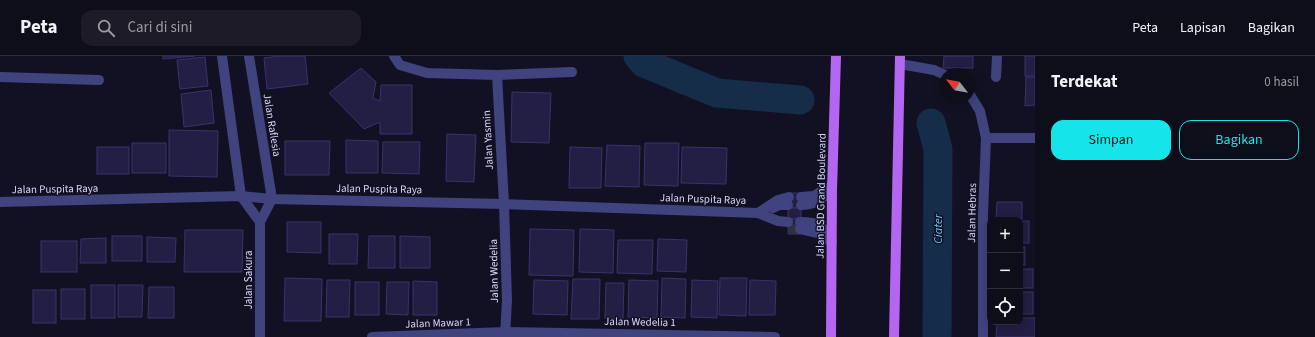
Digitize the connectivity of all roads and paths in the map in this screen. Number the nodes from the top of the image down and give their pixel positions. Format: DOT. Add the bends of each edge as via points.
graph roads {
  1 [pos="222,56"];
  2 [pos="249,56"];
  3 [pos="394,56"];
  4 [pos="836,56"];
  5 [pos="996,56"];
  6 [pos="900,60"];
  7 [pos="572,72"];
  8 [pos="939,72"];
  9 [pos="497,75"];
  10 [pos="0,77"];
  11 [pos="996,77"];
  12 [pos="99,80"];
  13 [pos="975,103"];
  14 [pos="986,138"];
  15 [pos="1035,138"];
  16 [pos="832,183"];
  17 [pos="241,196"];
  18 [pos="272,199"];
  19 [pos="788,201"];
  20 [pos="801,201"];
  21 [pos="0,202"];
  22 [pos="504,204"];
  23 [pos="758,213"];
  24 [pos="260,222"];
  25 [pos="788,225"];
  26 [pos="800,225"];
  27 [pos="832,242"];
  28 [pos="505,334"];
  29 [pos="260,337"];
  30 [pos="372,337"];
  31 [pos="775,337"];
  32 [pos="831,337"];
  33 [pos="894,337"];
  34 [pos="983,337"];
  1 -- 17 [label="street"];
  2 -- 18 [label="street, Jalan Raflesia"];
  3 -- 9 [label="street" via="400,65 427,73"];
  4 -- 16 [label="main road, Jalan BSD Grand Boulevard"];
  5 -- 11 [label="street"];
  6 -- 8 [label="street"];
  6 -- 33 [label="main road"];
  7 -- 9 [label="street"];
  9 -- 22 [label="street, Jalan Yasmin"];
  10 -- 12 [label="street"];
  13 -- 14 [label="street, Jalan Hebras" via="980,111"];
  14 -- 15 [label="street"];
  14 -- 34 [label="street, Jalan Hebras"];
  16 -- 20 [label="street" via="828,193 820,201 813,204"];
  16 -- 27 [label="main road, Jalan BSD Grand Boulevard"];
  17 -- 18 [label="street, Jalan Puspita Raya"];
  17 -- 21 [label="street, Jalan Puspita Raya"];
  17 -- 24 [label="street"];
  18 -- 22 [label="street, Jalan Puspita Raya"];
  18 -- 24 [label="street, Jalan Sakura"];
  19 -- 23 [label="street, Jalan Puspita Raya" via="778,200"];
  22 -- 23 [label="street, Jalan Puspita Raya"];
  22 -- 28 [label="street, Jalan Wedelia" via="507,300"];
  23 -- 25 [label="street, Jalan Puspita Raya" via="774,224"];
  24 -- 29 [label="street, Jalan Sakura"];
  26 -- 27 [label="street"];
  27 -- 32 [label="main road, Jalan BSD Grand Boulevard"];
  28 -- 30 [label="street, Jalan Mawar 1"];
  28 -- 31 [label="street, Jalan Wedelia 1"];
}
